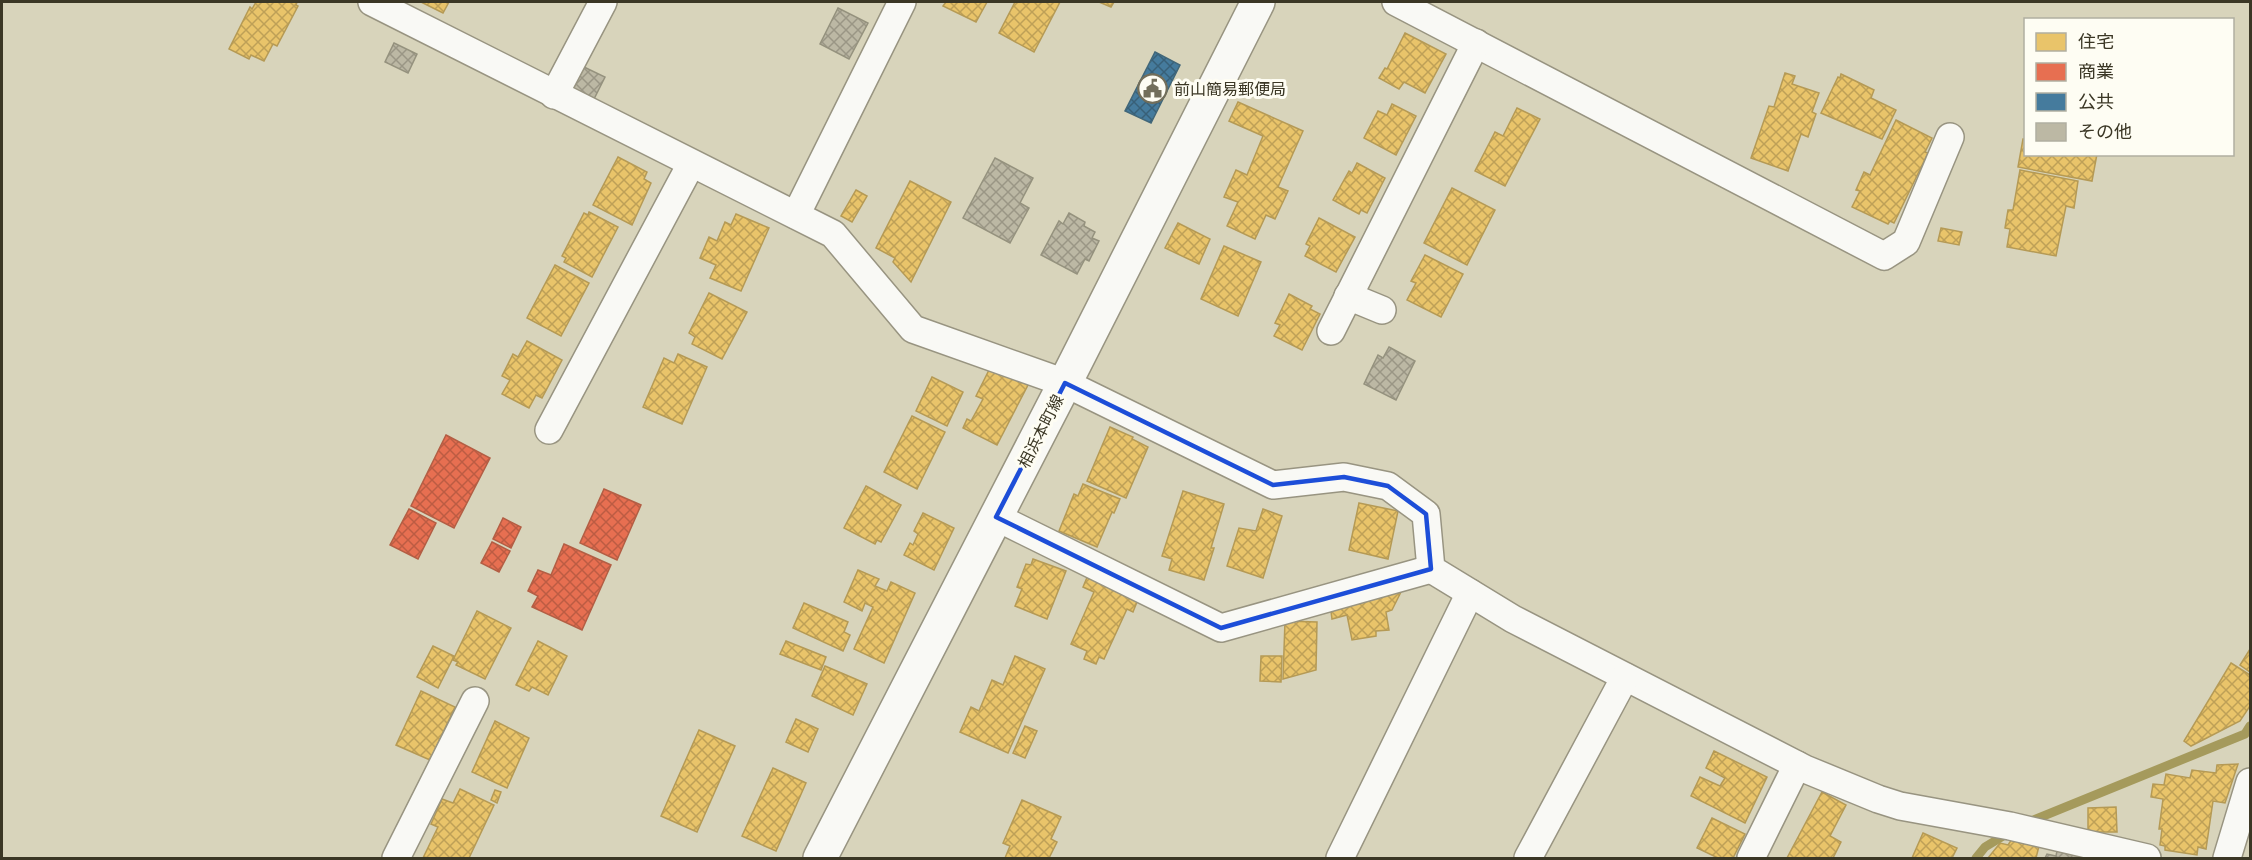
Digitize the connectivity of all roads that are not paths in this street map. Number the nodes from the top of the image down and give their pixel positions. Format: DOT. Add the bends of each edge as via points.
graph roads {
  1 [pos="372,2"];
  2 [pos="603,2"];
  3 [pos="902,2"];
  4 [pos="1258,2"];
  5 [pos="1396,2"];
  6 [pos="1476,43"];
  7 [pos="554,95"];
  8 [pos="1950,137"];
  9 [pos="691,164"];
  10 [pos="796,215"];
  11 [pos="1348,296"];
  12 [pos="1382,310"];
  13 [pos="1331,331"];
  14 [pos="1065,383"];
  15 [pos="549,430"];
  16 [pos="996,517"];
  17 [pos="1431,569"];
  18 [pos="1470,593"];
  19 [pos="1625,677"];
  20 [pos="475,701"];
  21 [pos="1797,765"];
  22 [pos="2250,782"];
  23 [pos="396,858"];
  24 [pos="820,858"];
  25 [pos="1340,858"];
  26 [pos="1528,858"];
  27 [pos="1751,858"];
  28 [pos="2147,858"];
  29 [pos="2227,858"];
  1 -- 7 [label="street"];
  2 -- 7 [label="street"];
  3 -- 10 [label="street"];
  4 -- 14 [label="main road, 相浜本町線"];
  5 -- 6 [label="street"];
  6 -- 8 [label="street" via="1884,256 1906,242"];
  6 -- 11 [label="street"];
  7 -- 9 [label="street"];
  9 -- 10 [label="street"];
  9 -- 15 [label="street"];
  10 -- 14 [label="street" via="833,234 913,329"];
  11 -- 12 [label="street"];
  11 -- 13 [label="street"];
  14 -- 16 [label="main road, 相浜本町線"];
  14 -- 17 [label="street" via="1273,485 1344,477 1388,486 1426,514"];
  16 -- 17 [label="street" via="1221,628"];
  16 -- 24 [label="main road, 相浜本町線"];
  17 -- 18 [label="street"];
  18 -- 19 [label="street"];
  18 -- 25 [label="street"];
  19 -- 21 [label="street"];
  19 -- 26 [label="street"];
  20 -- 23 [label="street"];
  21 -- 27 [label="street"];
  21 -- 28 [label="street" via="1900,806"];
  22 -- 29 [label="street"];
}
